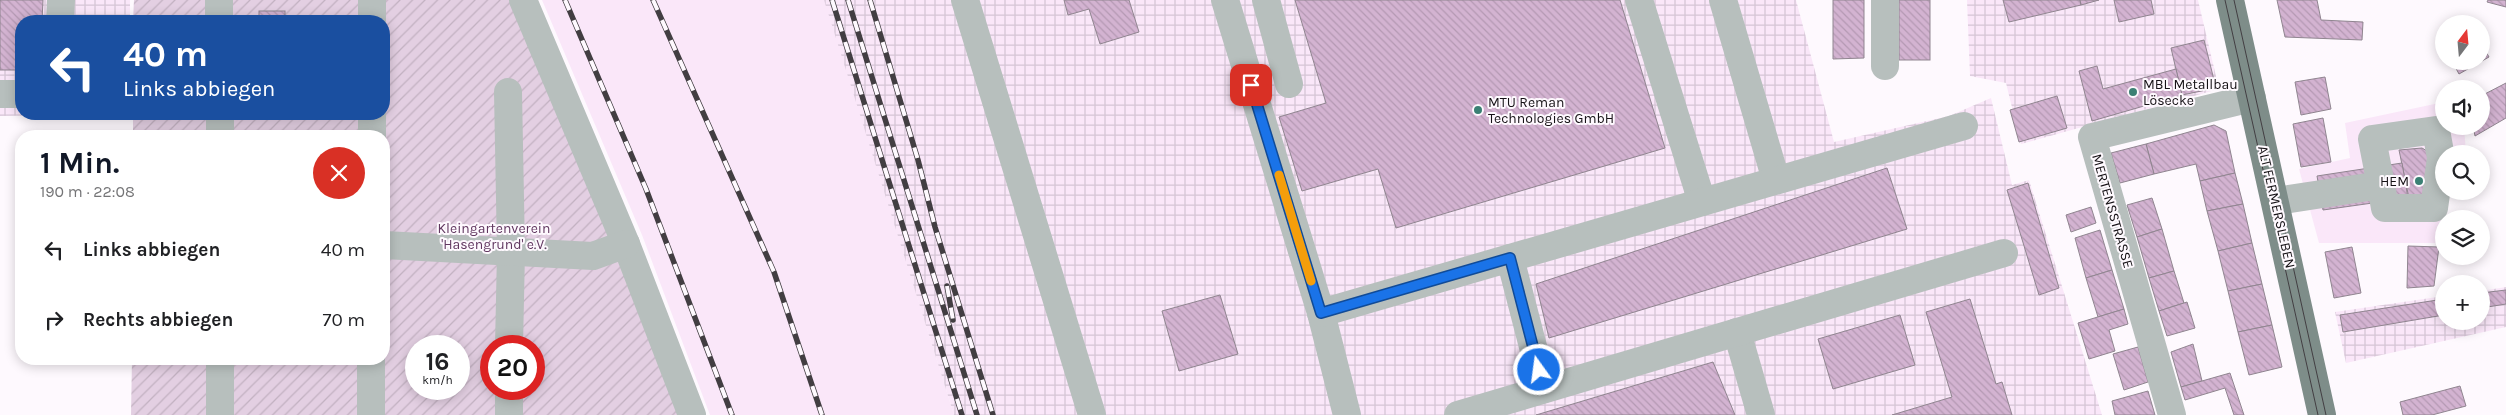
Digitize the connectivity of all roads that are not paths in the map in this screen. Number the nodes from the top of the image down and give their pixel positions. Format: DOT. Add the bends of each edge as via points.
graph roads {
  1 [pos="61,0"];
  2 [pos="219,0"];
  3 [pos="372,0"];
  4 [pos="523,0"];
  5 [pos="965,0"];
  6 [pos="1225,0"];
  7 [pos="1266,0"];
  8 [pos="1639,0"];
  9 [pos="1723,0"];
  10 [pos="1885,0"];
  11 [pos="2230,0"];
  12 [pos="60,15"];
  13 [pos="219,15"];
  14 [pos="372,15"];
  15 [pos="1885,66"];
  16 [pos="1289,84"];
  17 [pos="508,92"];
  18 [pos="0,94"];
  19 [pos="15,94"];
  20 [pos="2252,98"];
  21 [pos="1964,126"];
  22 [pos="1776,180"];
  23 [pos="2381,185"];
  24 [pos="2276,201"];
  25 [pos="1702,202"];
  26 [pos="626,244"];
  27 [pos="390,245"];
  28 [pos="510,252"];
  29 [pos="2004,253"];
  30 [pos="1510,258"];
  31 [pos="1321,313"];
  32 [pos="1737,332"];
  33 [pos="509,335"];
  34 [pos="220,365"];
  35 [pos="371,365"];
  36 [pos="1544,389"];
  37 [pos="509,400"];
  38 [pos="220,415"];
  39 [pos="371,415"];
  40 [pos="508,415"];
  41 [pos="692,415"];
  42 [pos="1092,415"];
  43 [pos="1347,415"];
  44 [pos="1458,415"];
  45 [pos="1761,415"];
  46 [pos="2172,415"];
  47 [pos="2322,415"];
  1 -- 12 [label="street"];
  2 -- 13 [label="street"];
  3 -- 14 [label="street"];
  4 -- 26 [label="street"];
  5 -- 42 [label="street"];
  6 -- 31 [label="street"];
  7 -- 16 [label="street"];
  8 -- 25 [label="street"];
  9 -- 22 [label="street"];
  10 -- 15 [label="street"];
  11 -- 20 [label="main road, ALT FERMERSLEBEN"];
  17 -- 28 [label="street"];
  18 -- 19 [label="street"];
  20 -- 24 [label="main road, ALT FERMERSLEBEN"];
  20 -- 46 [label="street, MERTENSSTRASSE" via="2092,137"];
  21 -- 22 [label="street"];
  22 -- 25 [label="street"];
  23 -- 24 [label="street"];
  24 -- 47 [label="main road, ALT FERMERSLEBEN"];
  25 -- 30 [label="street"];
  26 -- 28 [label="street" via="593,256"];
  26 -- 41 [label="street"];
  27 -- 28 [label="street"];
  28 -- 33 [label="street"];
  29 -- 32 [label="street"];
  30 -- 31 [label="street"];
  30 -- 36 [label="street"];
  31 -- 43 [label="street"];
  32 -- 36 [label="street"];
  32 -- 45 [label="street"];
  34 -- 38 [label="street"];
  35 -- 39 [label="street"];
  36 -- 44 [label="street"];
  37 -- 40 [label="street"];
}
